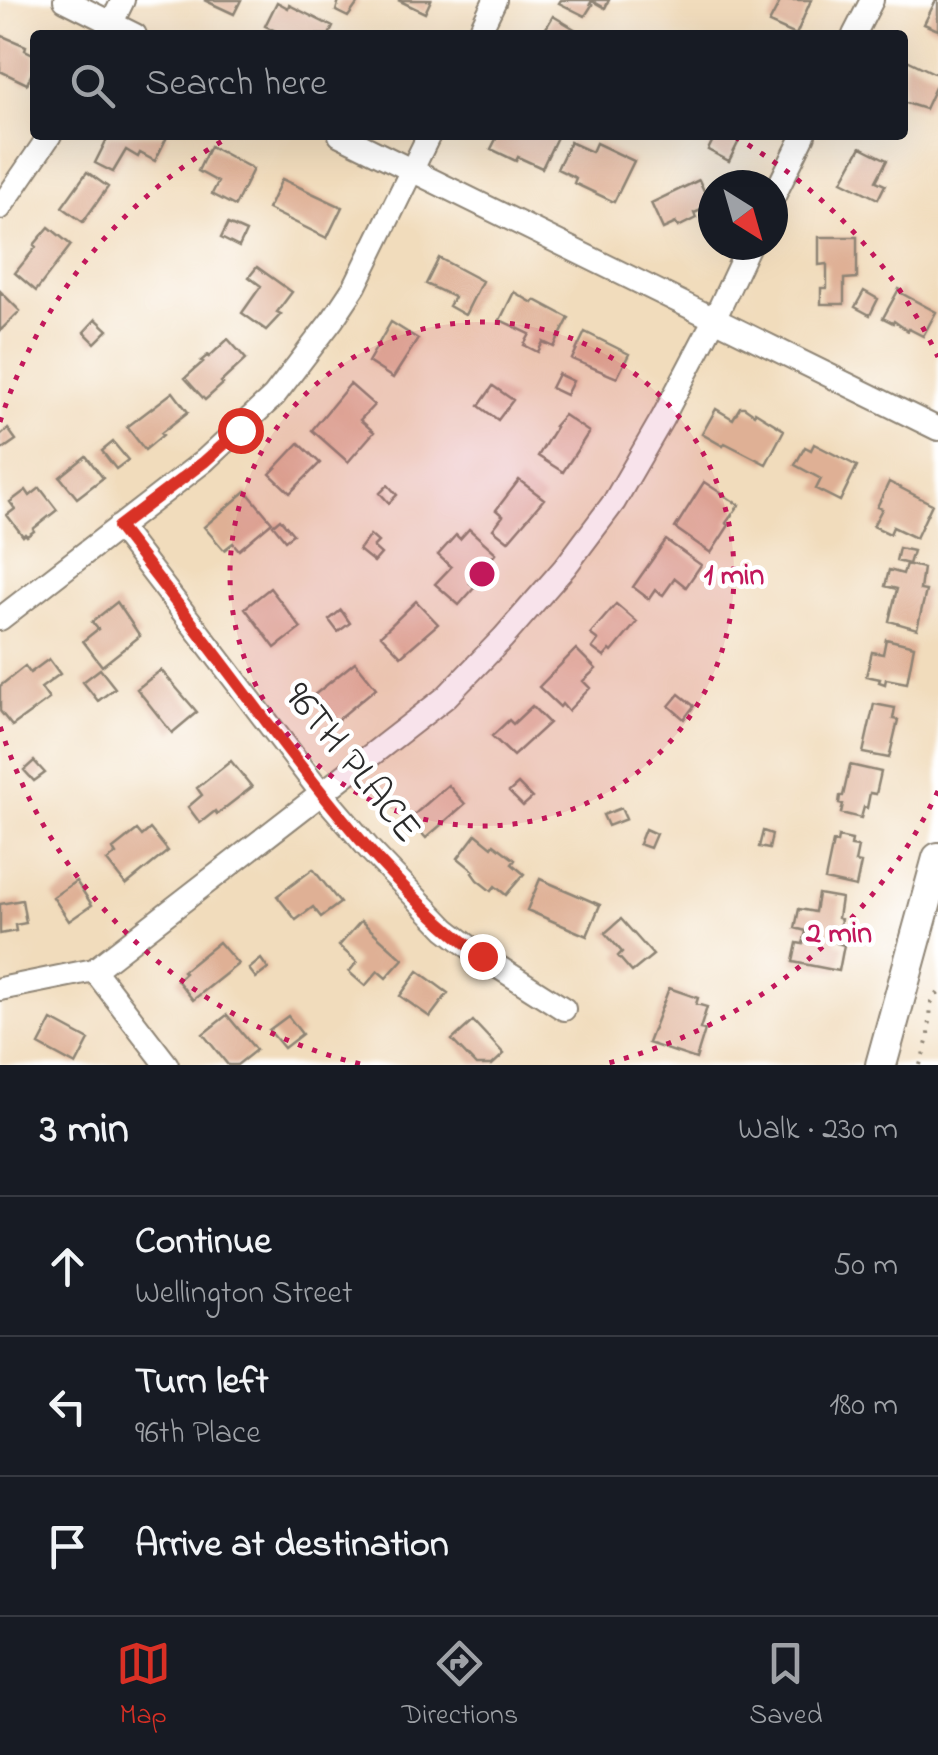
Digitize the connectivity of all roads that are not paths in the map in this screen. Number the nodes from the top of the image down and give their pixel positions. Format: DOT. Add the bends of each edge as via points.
graph roads {
  1 [pos="64,0"];
  2 [pos="123,0"];
  3 [pos="495,0"];
  4 [pos="872,0"];
  5 [pos="110,30"];
  6 [pos="480,30"];
  7 [pos="857,30"];
  8 [pos="47,140"];
  9 [pos="350,140"];
  10 [pos="427,140"];
  11 [pos="802,140"];
  12 [pos="412,170"];
  13 [pos="787,170"];
  14 [pos="0,208"];
  15 [pos="742,260"];
  16 [pos="714,320"];
  17 [pos="938,429"];
  18 [pos="118,527"];
  19 [pos="0,619"];
  20 [pos="322,795"];
  21 [pos="938,858"];
  22 [pos="932,904"];
  23 [pos="94,970"];
  24 [pos="0,988"];
  25 [pos="564,1009"];
  26 [pos="167,1065"];
  27 [pos="881,1065"];
  1 -- 5 [label="street"];
  2 -- 5 [label="street"];
  3 -- 6 [label="street"];
  4 -- 7 [label="street"];
  8 -- 14 [label="street"];
  9 -- 12 [label="street"];
  10 -- 12 [label="street"];
  11 -- 13 [label="street"];
  12 -- 16 [label="street"];
  12 -- 18 [label="street" via="355,286 274,396 204,462"];
  15 -- 16 [label="street"];
  16 -- 17 [label="street"];
  16 -- 20 [label="street" via="614,502 566,566 446,697"];
  18 -- 19 [label="street"];
  18 -- 20 [label="street, 96TH PLACE"];
  20 -- 23 [label="street"];
  20 -- 25 [label="street, 96TH PLACE" via="446,930"];
  21 -- 22 [label="main road"];
  22 -- 27 [label="main road"];
  23 -- 24 [label="street"];
  23 -- 26 [label="street"];
}
